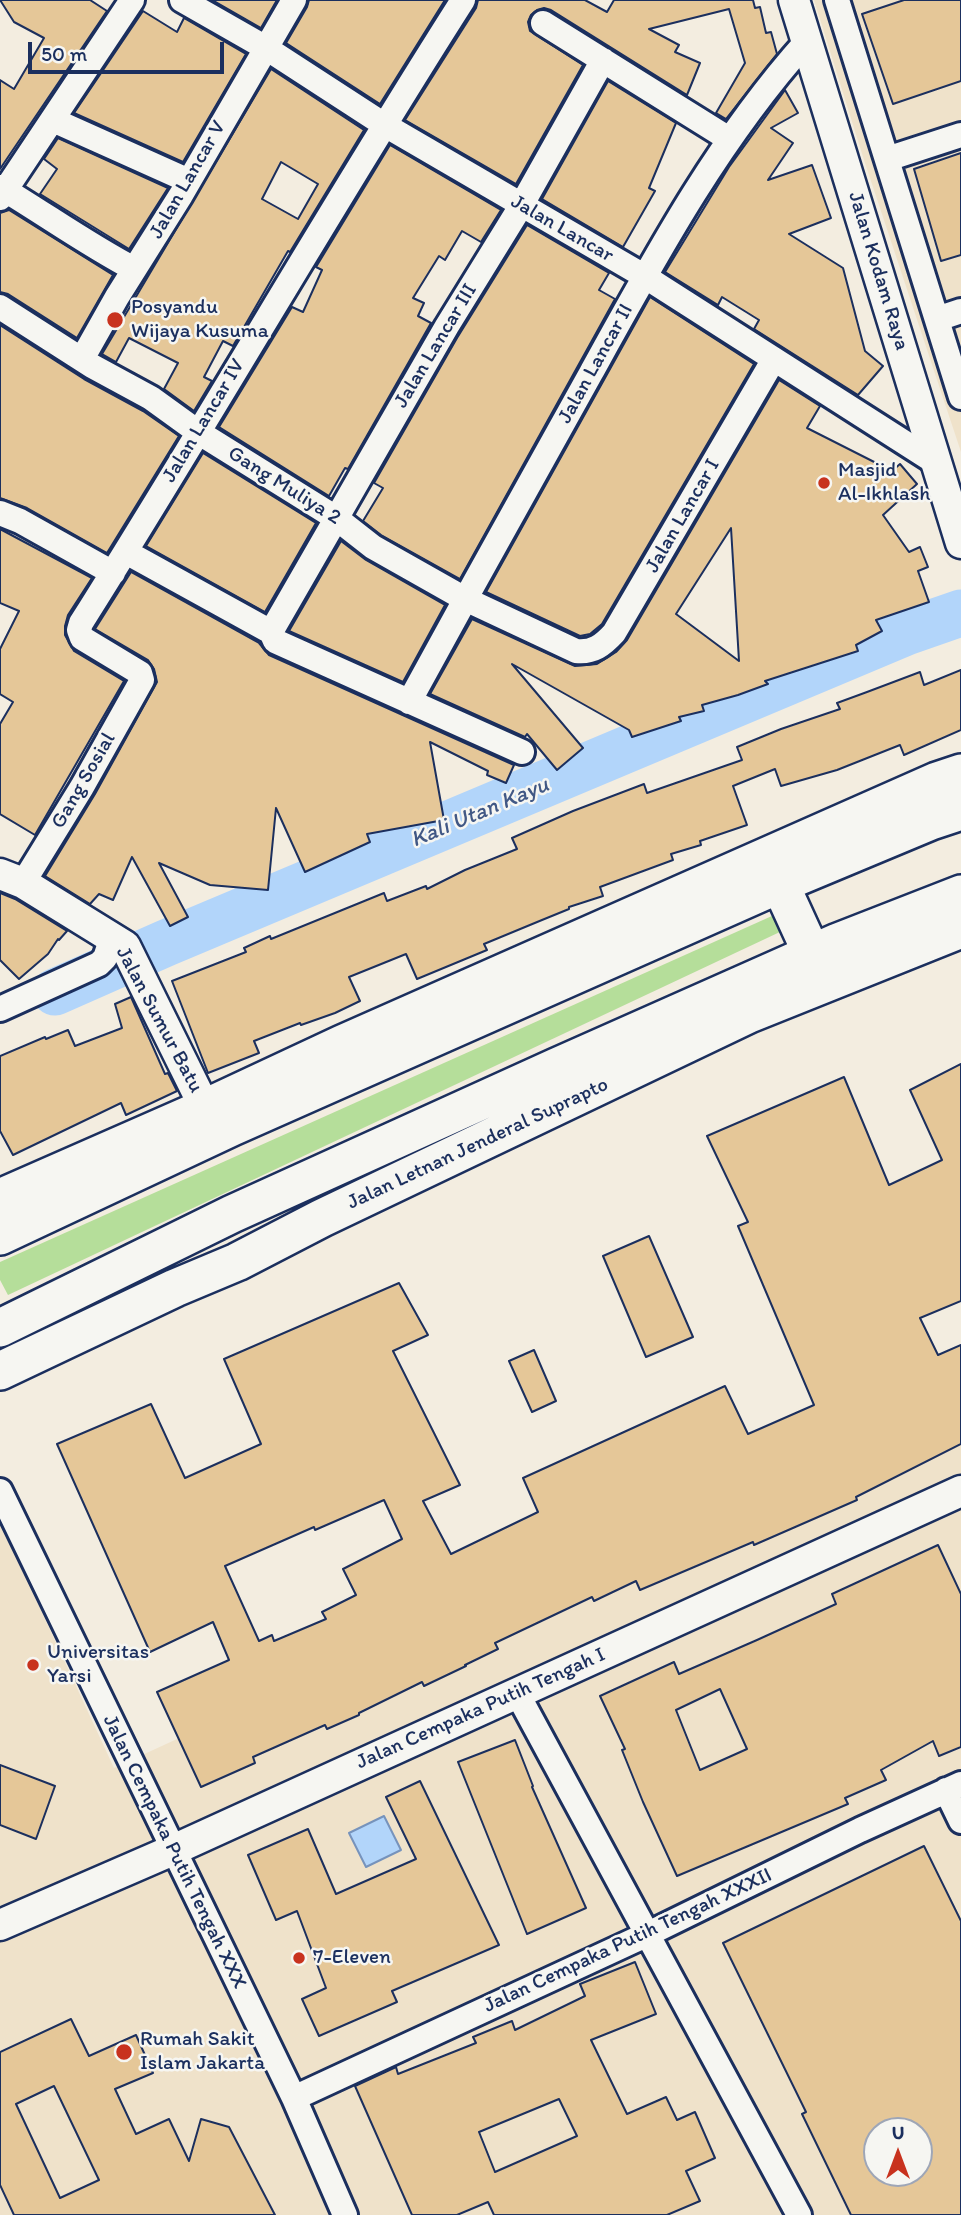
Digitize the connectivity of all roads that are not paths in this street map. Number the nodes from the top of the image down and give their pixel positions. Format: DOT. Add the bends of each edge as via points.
graph roads {
  1 [pos="132,0"];
  2 [pos="182,0"];
  3 [pos="294,0"];
  4 [pos="463,0"];
  5 [pos="794,0"];
  6 [pos="837,0"];
  7 [pos="543,23"];
  8 [pos="807,41"];
  9 [pos="266,48"];
  10 [pos="603,61"];
  11 [pos="53,120"];
  12 [pos="383,124"];
  13 [pos="961,135"];
  14 [pos="729,139"];
  15 [pos="887,159"];
  16 [pos="189,181"];
  17 [pos="2,192"];
  18 [pos="521,206"];
  19 [pos="134,269"];
  20 [pos="644,276"];
  21 [pos="0,307"];
  22 [pos="961,311"];
  23 [pos="937,319"];
  24 [pos="82,359"];
  25 [pos="774,359"];
  26 [pos="961,397"];
  27 [pos="198,432"];
  28 [pos="938,464"];
  29 [pos="0,513"];
  30 [pos="336,518"];
  31 [pos="961,542"];
  32 [pos="126,552"];
  33 [pos="113,573"];
  34 [pos="465,599"];
  35 [pos="271,632"];
  36 [pos="576,651"];
  37 [pos="142,678"];
  38 [pos="409,702"];
  39 [pos="522,752"];
  40 [pos="961,773"];
  41 [pos="961,811"];
  42 [pos="11,878"];
  43 [pos="780,884"];
  44 [pos="961,894"];
  45 [pos="961,929"];
  46 [pos="118,941"];
  47 [pos="812,954"];
  48 [pos="0,1009"];
  49 [pos="342,1044"];
  50 [pos="399,1055"];
  51 [pos="205,1108"];
  52 [pos="350,1160"];
  53 [pos="0,1198"];
  54 [pos="322,1218"];
  55 [pos="0,1236"];
  56 [pos="0,1328"];
  57 [pos="0,1371"];
  58 [pos="0,1491"];
  59 [pos="961,1491"];
  60 [pos="517,1693"];
  61 [pos="954,1787"];
  62 [pos="961,1822"];
  63 [pos="173,1850"];
  64 [pos="0,1925"];
  65 [pos="648,1934"];
  66 [pos="294,2098"];
  67 [pos="345,2215"];
  68 [pos="799,2215"];
  1 -- 11 [label="street"];
  2 -- 9 [label="street, Jalan Lancar"];
  3 -- 9 [label="street, Jalan Lancar V"];
  4 -- 12 [label="street, Jalan Lancar IV"];
  5 -- 8 [label="street, Jalan Kodam Raya"];
  6 -- 15 [label="street"];
  7 -- 10 [label="street"];
  8 -- 14 [label="street, Jalan Lancar II"];
  8 -- 28 [label="street, Jalan Kodam Raya"];
  9 -- 12 [label="street, Jalan Lancar"];
  9 -- 16 [label="street, Jalan Lancar V"];
  10 -- 14 [label="street"];
  10 -- 18 [label="street, Jalan Lancar III"];
  11 -- 16 [label="street"];
  11 -- 17 [label="street"];
  12 -- 18 [label="street, Jalan Lancar"];
  12 -- 27 [label="street, Jalan Lancar IV"];
  13 -- 15 [label="street"];
  14 -- 20 [label="street, Jalan Lancar II"];
  15 -- 23 [label="street"];
  16 -- 19 [label="street, Jalan Lancar V"];
  17 -- 19 [label="street"];
  18 -- 20 [label="street, Jalan Lancar"];
  18 -- 30 [label="street, Jalan Lancar III"];
  19 -- 24 [label="street, Jalan Lancar V"];
  20 -- 25 [label="street, Jalan Lancar"];
  20 -- 34 [label="street, Jalan Lancar II"];
  21 -- 24 [label="street, Gang Muliya 2"];
  22 -- 23 [label="street"];
  23 -- 26 [label="street"];
  24 -- 27 [label="street, Gang Muliya 2" via="151,398"];
  25 -- 28 [label="street, Jalan Lancar"];
  25 -- 36 [label="street, Jalan Lancar I" via="614,633 596,649"];
  27 -- 30 [label="street, Gang Muliya 2"];
  27 -- 32 [label="street, Jalan Lancar IV"];
  28 -- 31 [label="street, Jalan Kodam Raya"];
  29 -- 33 [label="street"];
  30 -- 34 [label="street, Gang Muliya 2" via="373,547"];
  30 -- 35 [label="street, Jalan Lancar III"];
  32 -- 33 [label="street, Jalan Lancar IV"];
  32 -- 35 [label="street"];
  33 -- 37 [label="street, Jalan Lancar IV" via="81,623 80,636"];
  34 -- 36 [label="street, Gang Muliya 2"];
  34 -- 38 [label="street, Jalan Lancar II"];
  35 -- 38 [label="street" via="275,641"];
  37 -- 42 [label="street, Gang Sosial" via="82,787"];
  38 -- 39 [label="street"];
  40 -- 49 [label="main road"];
  41 -- 43 [label="main road"];
  42 -- 46 [label="street, Jalan Sumur Batu"];
  43 -- 47 [label="main road"];
  43 -- 50 [label="main road"];
  44 -- 47 [label="main road, Jalan Letnan Jenderal Suprapto"];
  45 -- 54 [label="main road, Jalan Letnan Jenderal Suprapto" via="749,1014"];
  46 -- 48 [label="street" via="99,964"];
  46 -- 51 [label="street, Jalan Sumur Batu" via="153,1000"];
  47 -- 52 [label="main road, Jalan Letnan Jenderal Suprapto"];
  49 -- 50 [label="main road"];
  49 -- 51 [label="main road"];
  50 -- 55 [label="main road"];
  51 -- 53 [label="main road"];
  52 -- 54 [label="main road"];
  52 -- 56 [label="main road, Jalan Letnan Jenderal Suprapto"];
  54 -- 57 [label="main road, Jalan Letnan Jenderal Suprapto"];
  58 -- 63 [label="street, Jalan Cempaka Putih Tengah XXX"];
  59 -- 60 [label="street, Jalan Cempaka Putih Tengah I"];
  60 -- 63 [label="street, Jalan Cempaka Putih Tengah I"];
  60 -- 65 [label="street"];
  61 -- 62 [label="street"];
  61 -- 65 [label="street, Jalan Cempaka Putih Tengah XXXII"];
  63 -- 64 [label="street, Jalan Cempaka Putih Tengah I"];
  63 -- 66 [label="street, Jalan Cempaka Putih Tengah XXX"];
  65 -- 66 [label="street, Jalan Cempaka Putih Tengah XXXII"];
  65 -- 68 [label="street"];
  66 -- 67 [label="street, Jalan Cempaka Putih Tengah XXX"];
}
